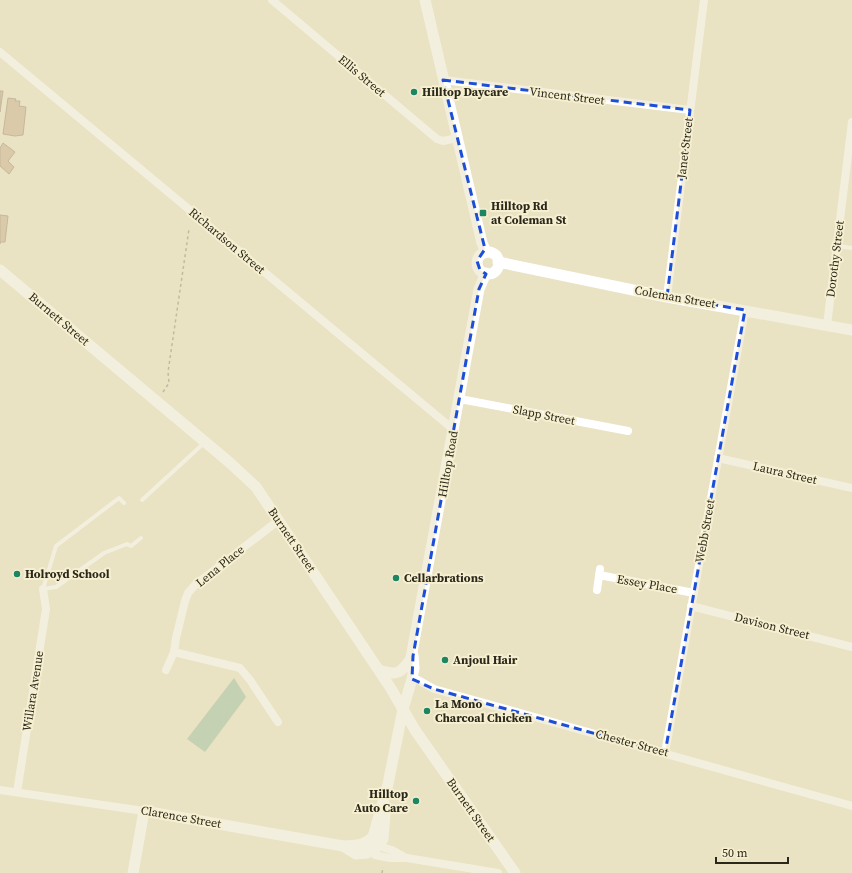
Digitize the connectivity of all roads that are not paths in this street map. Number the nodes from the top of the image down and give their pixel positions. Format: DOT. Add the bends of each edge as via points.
graph roads {
  1 [pos="272,0"];
  2 [pos="425,0"];
  3 [pos="704,0"];
  4 [pos="0,52"];
  5 [pos="444,80"];
  6 [pos="690,110"];
  7 [pos="852,122"];
  8 [pos="457,138"];
  9 [pos="837,246"];
  10 [pos="852,248"];
  11 [pos="486,252"];
  12 [pos="498,262"];
  13 [pos="0,270"];
  14 [pos="486,273"];
  15 [pos="667,297"];
  16 [pos="745,310"];
  17 [pos="827,325"];
  18 [pos="852,330"];
  19 [pos="460,399"];
  20 [pos="454,430"];
  21 [pos="628,431"];
  22 [pos="205,442"];
  23 [pos="718,458"];
  24 [pos="852,488"];
  25 [pos="142,500"];
  26 [pos="124,503"];
  27 [pos="279,520"];
  28 [pos="141,538"];
  29 [pos="43,589"];
  30 [pos="597,590"];
  31 [pos="694,593"];
  32 [pos="691,606"];
  33 [pos="852,647"];
  34 [pos="174,652"];
  35 [pos="412,656"];
  36 [pos="166,670"];
  37 [pos="379,670"];
  38 [pos="412,679"];
  39 [pos="403,709"];
  40 [pos="278,722"];
  41 [pos="665,752"];
  42 [pos="0,790"];
  43 [pos="17,792"];
  44 [pos="852,806"];
  45 [pos="144,811"];
  46 [pos="370,846"];
  47 [pos="133,873"];
  48 [pos="498,873"];
  49 [pos="515,873"];
  1 -- 8 [label="street, Ellis Street" via="437,139 443,141"];
  2 -- 5 [label="street"];
  3 -- 6 [label="street, Janet Street"];
  4 -- 20 [label="street, Richardson Street"];
  5 -- 6 [label="street, Vincent Street"];
  5 -- 8 [label="street"];
  6 -- 15 [label="street, Janet Street"];
  7 -- 9 [label="street, Dorothy Street"];
  8 -- 11 [label="street"];
  9 -- 10 [label="lane"];
  9 -- 17 [label="street, Dorothy Street"];
  11 -- 12 [label="street" via="494,254"];
  11 -- 14 [label="street" via="481,254 477,263 480,270"];
  12 -- 14 [label="street" via="493,272"];
  12 -- 15 [label="street, Coleman Street"];
  13 -- 22 [label="street, Burnett Street"];
  14 -- 19 [label="street, Hilltop Road" via="480,289"];
  15 -- 16 [label="street, Coleman Street"];
  16 -- 17 [label="street, Coleman Street"];
  16 -- 23 [label="street, Webb Street"];
  17 -- 18 [label="street, Coleman Street"];
  19 -- 20 [label="street, Hilltop Road"];
  19 -- 21 [label="street, Slapp Street"];
  20 -- 35 [label="street, Hilltop Road"];
  22 -- 25 [label="lane"];
  22 -- 27 [label="street, Burnett Street" via="256,487"];
  23 -- 24 [label="street, Laura Street"];
  23 -- 31 [label="street, Webb Street"];
  26 -- 29 [label="lane" via="119,498 56,546"];
  27 -- 34 [label="street, Lena Place" via="188,593"];
  27 -- 37 [label="street, Burnett Street"];
  28 -- 29 [label="lane" via="131,546 127,544 104,553 56,587"];
  29 -- 43 [label="street, Willara Avenue" via="46,609"];
  30 -- 31 [label="street, Essey Place" via="600,572"];
  31 -- 32 [label="street, Webb Street"];
  32 -- 33 [label="street, Davison Street"];
  32 -- 41 [label="street, Webb Street"];
  34 -- 36 [label="street, Lena Place"];
  34 -- 40 [label="street" via="240,668"];
  35 -- 37 [label="street" via="398,673 389,674"];
  35 -- 38 [label="street, Hilltop Road"];
  35 -- 39 [label="street, Hilltop Road" via="404,688"];
  37 -- 39 [label="street, Burnett Street"];
  38 -- 39 [label="street, Hilltop Road"];
  38 -- 41 [label="street, Chester Street" via="434,689"];
  39 -- 46 [label="street, Hilltop Road" via="388,784"];
  39 -- 49 [label="street, Burnett Street"];
  41 -- 44 [label="street, Chester Street"];
  42 -- 43 [label="street, Clarence Street"];
  43 -- 45 [label="street, Clarence Street"];
  45 -- 46 [label="street, Clarence Street" via="343,846"];
  45 -- 47 [label="street"];
  46 -- 48 [label="street, Clarence Street" via="392,850 407,858"];
}
